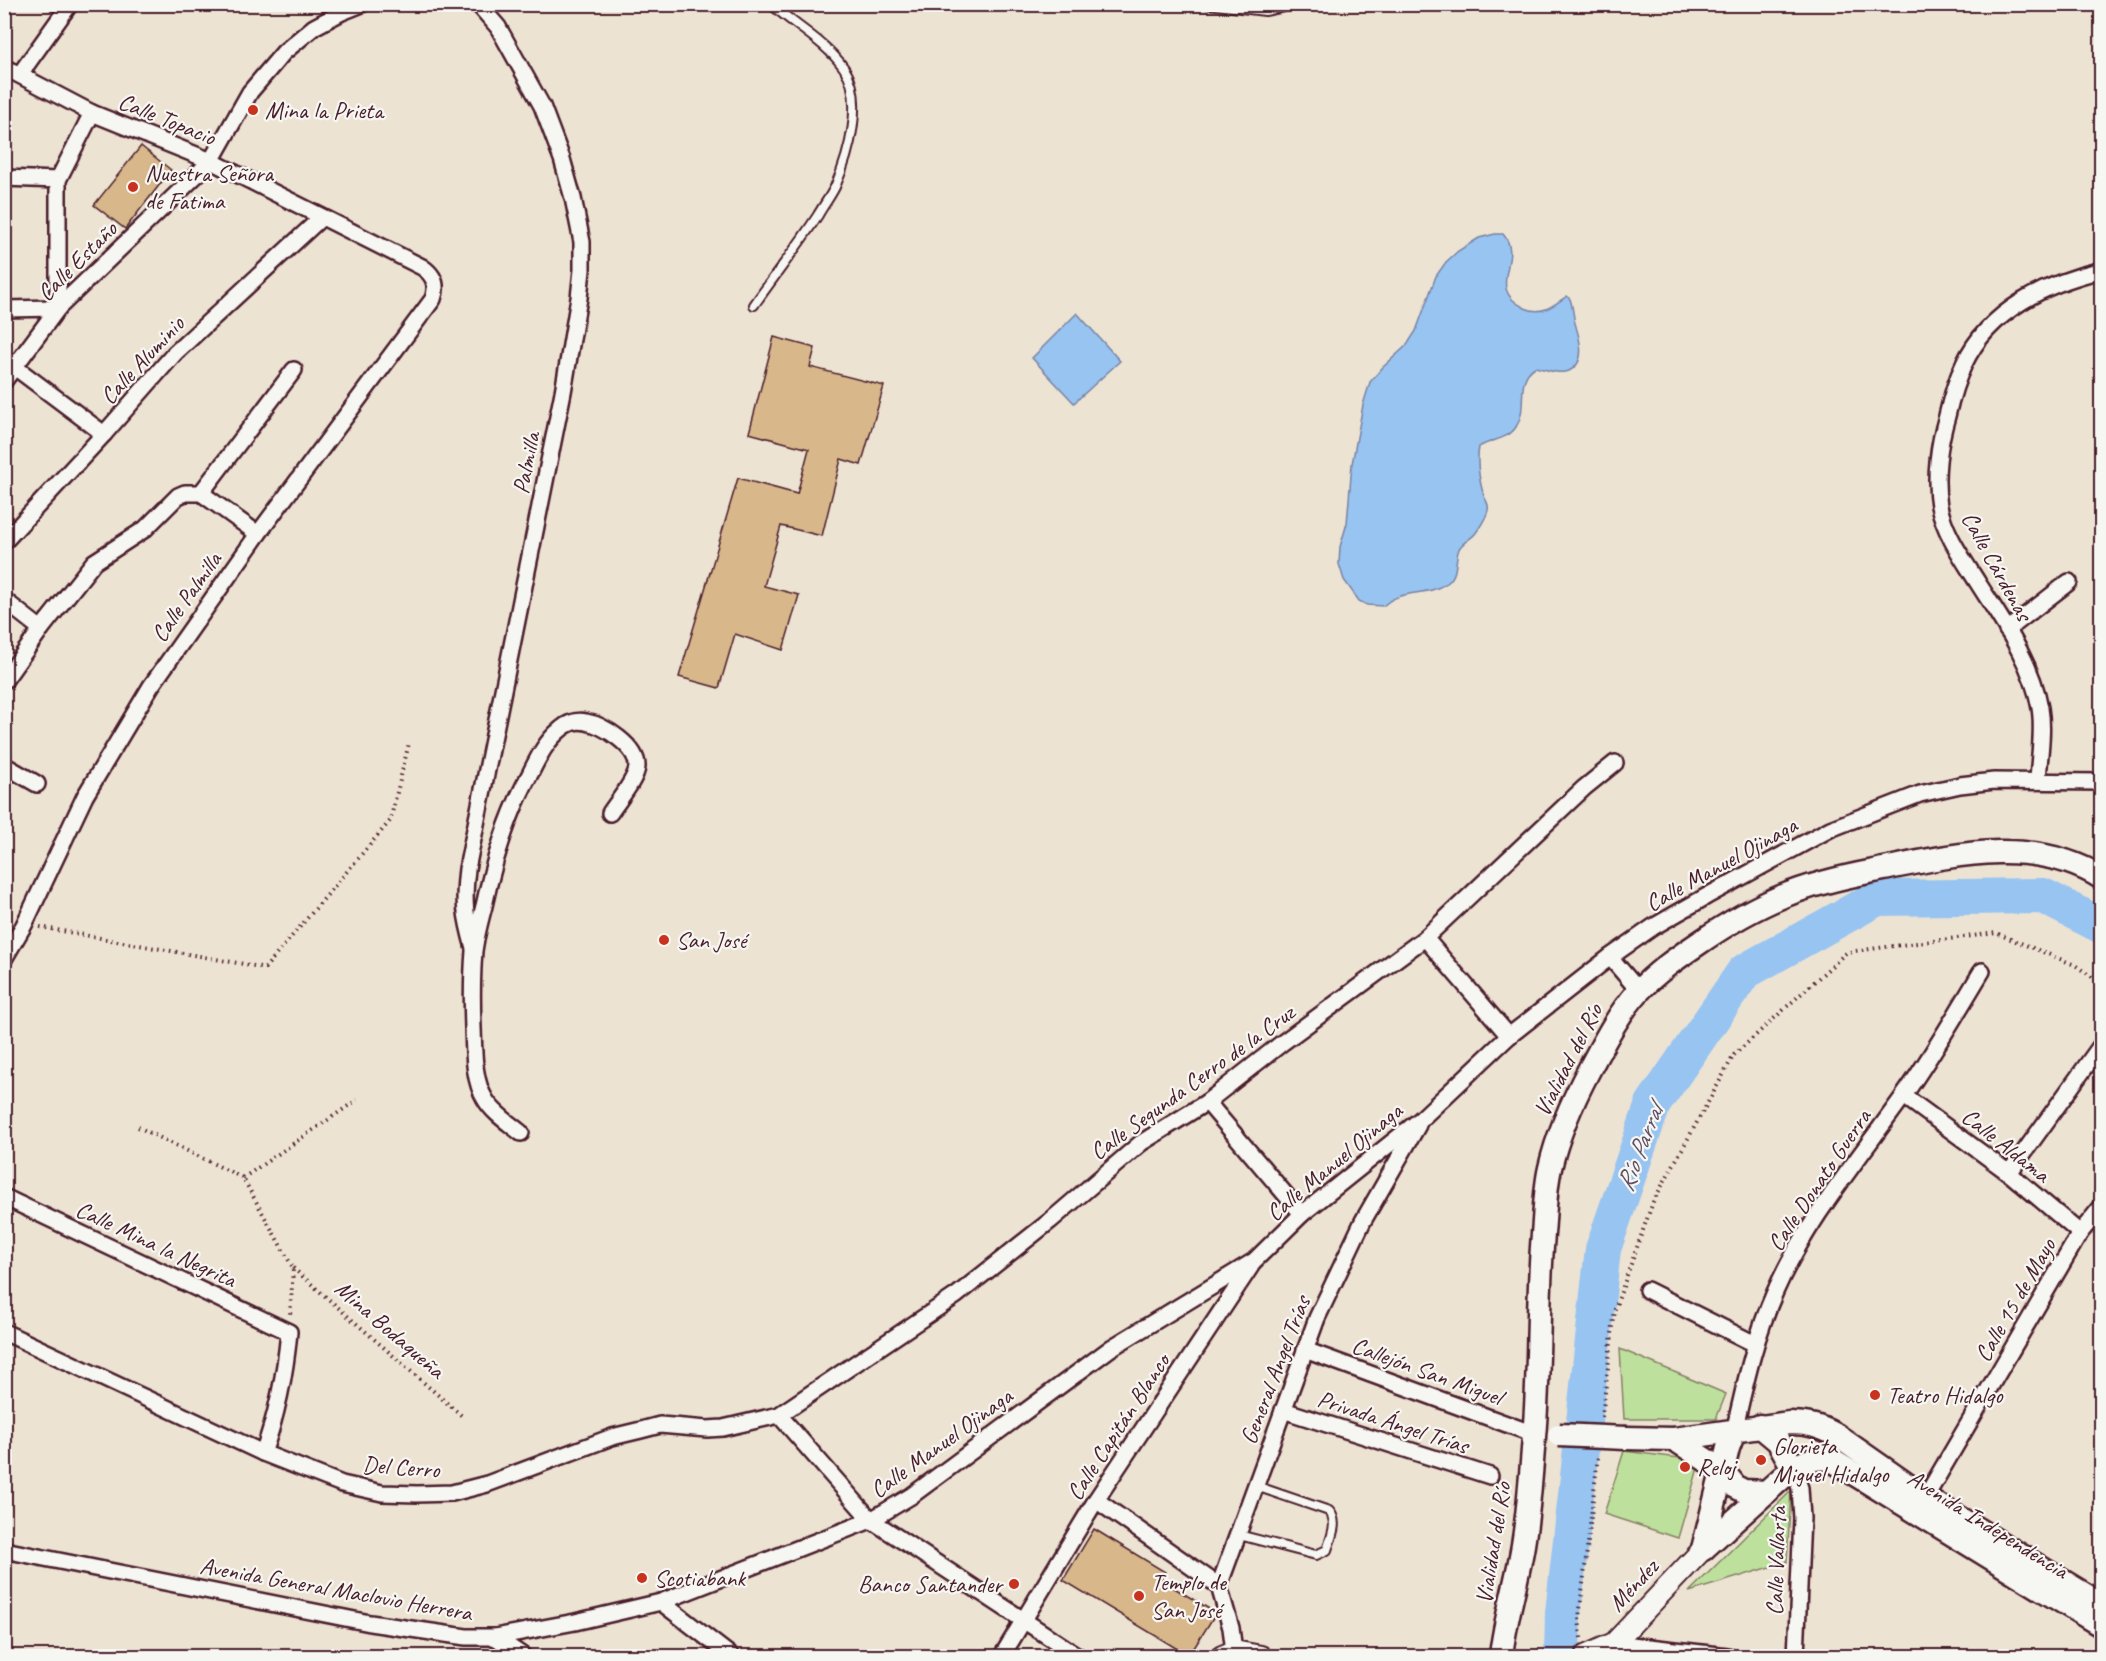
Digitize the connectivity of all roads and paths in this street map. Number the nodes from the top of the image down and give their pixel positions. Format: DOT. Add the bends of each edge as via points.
graph roads {
  1 [pos="70,4"];
  2 [pos="362,4"];
  3 [pos="478,4"];
  4 [pos="771,4"];
  5 [pos="1208,4"];
  6 [pos="1299,4"];
  7 [pos="4,66"];
  8 [pos="20,74"];
  9 [pos="92,113"];
  10 [pos="211,161"];
  11 [pos="4,178"];
  12 [pos="58,180"];
  13 [pos="322,217"];
  14 [pos="2102,270"];
  15 [pos="435,283"];
  16 [pos="754,305"];
  17 [pos="58,308"];
  18 [pos="4,309"];
  19 [pos="16,368"];
  20 [pos="294,370"];
  21 [pos="4,381"];
  22 [pos="104,434"];
  23 [pos="201,493"];
  24 [pos="258,534"];
  25 [pos="4,542"];
  26 [pos="2069,582"];
  27 [pos="4,600"];
  28 [pos="41,629"];
  29 [pos="2007,630"];
  30 [pos="4,681"];
  31 [pos="409,743"];
  32 [pos="1615,764"];
  33 [pos="4,765"];
  34 [pos="2038,781"];
  35 [pos="2102,782"];
  36 [pos="37,784"];
  37 [pos="609,813"];
  38 [pos="2102,878"];
  39 [pos="24,925"];
  40 [pos="1425,938"];
  41 [pos="474,948"];
  42 [pos="1610,957"];
  43 [pos="4,959"];
  44 [pos="1982,971"];
  45 [pos="2102,984"];
  46 [pos="1639,991"];
  47 [pos="1509,1036"];
  48 [pos="2102,1044"];
  49 [pos="1904,1096"];
  50 [pos="357,1100"];
  51 [pos="1207,1102"];
  52 [pos="1421,1119"];
  53 [pos="138,1127"];
  54 [pos="521,1133"];
  55 [pos="2009,1173"];
  56 [pos="243,1178"];
  57 [pos="4,1197"];
  58 [pos="2102,1206"];
  59 [pos="1302,1214"];
  60 [pos="2080,1233"];
  61 [pos="1254,1261"];
  62 [pos="293,1268"];
  63 [pos="1647,1290"];
  64 [pos="4,1332"];
  65 [pos="289,1332"];
  66 [pos="1755,1344"];
  67 [pos="1305,1350"];
  68 [pos="1282,1410"];
  69 [pos="778,1415"];
  70 [pos="463,1417"];
  71 [pos="1760,1426"];
  72 [pos="1601,1428"];
  73 [pos="1734,1432"];
  74 [pos="1534,1434"];
  75 [pos="1674,1439"];
  76 [pos="1598,1452"];
  77 [pos="263,1454"];
  78 [pos="1793,1468"];
  79 [pos="1723,1471"];
  80 [pos="1490,1476"];
  81 [pos="1256,1486"];
  82 [pos="1766,1492"];
  83 [pos="1096,1500"];
  84 [pos="1921,1505"];
  85 [pos="871,1520"];
  86 [pos="1239,1535"];
  87 [pos="1703,1549"];
  88 [pos="4,1550"];
  89 [pos="1220,1586"];
  90 [pos="661,1602"];
  91 [pos="2102,1605"];
  92 [pos="1023,1621"];
  93 [pos="2102,1626"];
  94 [pos="495,1637"];
  95 [pos="1598,1651"];
  96 [pos="1228,1654"];
  97 [pos="523,1656"];
  98 [pos="731,1656"];
  99 [pos="1002,1656"];
  100 [pos="1078,1656"];
  101 [pos="1261,1656"];
  102 [pos="1501,1656"];
  103 [pos="1728,1656"];
  104 [pos="1796,1656"];
  1 -- 8 [label="street"];
  2 -- 10 [label="street, Calle Estaño" via="314,27 284,52 250,92"];
  3 -- 41 [label="street, Palmilla" via="498,27 542,106 573,198 582,242 582,270 563,392 467,869 465,915"];
  4 -- 16 [label="lane" via="843,68 851,82 854,109 848,145 834,188"];
  5 -- 6 [label="lane" via="1265,10"];
  7 -- 8 [label="street, Calle Topacio"];
  8 -- 9 [label="street, Calle Topacio"];
  9 -- 10 [label="street, Calle Topacio"];
  9 -- 12 [label="street"];
  10 -- 13 [label="street, Calle Topacio"];
  10 -- 17 [label="street, Calle Estaño"];
  11 -- 12 [label="street"];
  12 -- 17 [label="street"];
  13 -- 15 [label="street, Calle Topacio" via="422,267 431,273"];
  13 -- 22 [label="street, Calle Aluminio" via="176,353"];
  14 -- 29 [label="street, Calle Cárdenas" via="2042,290 1995,321 1965,362 1944,426 1939,453 1939,506 1960,555"];
  15 -- 24 [label="street, Calle Palmilla" via="433,299"];
  17 -- 18 [label="street"];
  17 -- 19 [label="street, Calle Estaño"];
  19 -- 21 [label="street, Calle Estaño"];
  19 -- 22 [label="street"];
  20 -- 23 [label="street"];
  22 -- 25 [label="street, Calle Aluminio"];
  23 -- 24 [label="street"];
  23 -- 28 [label="street" via="178,496 145,529 94,561"];
  24 -- 39 [label="street, Calle Palmilla" via="151,686 115,745 85,796"];
  26 -- 29 [label="street"];
  27 -- 28 [label="street"];
  28 -- 30 [label="street"];
  29 -- 34 [label="street, Calle Cárdenas" via="2034,685 2040,710"];
  31 -- 39 [label="path" via="390,821 265,968"];
  32 -- 40 [label="street, Calle Segunda Cerro de la Cruz" via="1584,788"];
  33 -- 36 [label="street"];
  34 -- 35 [label="street, Calle Manuel Ojinaga"];
  34 -- 42 [label="street, Calle Manuel Ojinaga" via="1960,785 1920,794 1840,825 1707,896"];
  37 -- 41 [label="street" via="634,776 634,752 594,724 572,723 554,735 542,751 507,821"];
  38 -- 46 [label="main road, Vialidad del Río" via="2047,856 1989,852 1832,879 1796,889 1736,918 1676,959"];
  39 -- 43 [label="street, Calle Palmilla"];
  40 -- 47 [label="street"];
  40 -- 51 [label="street, Calle Segunda Cerro de la Cruz"];
  41 -- 54 [label="street" via="472,997 478,1079 485,1099"];
  42 -- 46 [label="street"];
  42 -- 47 [label="street, Calle Manuel Ojinaga"];
  44 -- 49 [label="street, Calle Donato Guerra"];
  45 -- 72 [label="path" via="2075,965 1996,933 1847,952 1734,1054 1653,1202 1615,1309"];
  46 -- 74 [label="main road, Vialidad del Río" via="1608,1035 1573,1100 1550,1169 1542,1250"];
  47 -- 52 [label="street, Calle Manuel Ojinaga"];
  48 -- 55 [label="street"];
  49 -- 55 [label="street, Calle Aldama"];
  49 -- 66 [label="street, Calle Donato Guerra" via="1810,1226 1774,1292"];
  50 -- 56 [label="path"];
  51 -- 59 [label="street"];
  51 -- 69 [label="street, Calle Segunda Cerro de la Cruz" via="1141,1143 957,1295"];
  52 -- 59 [label="street, Calle Manuel Ojinaga"];
  52 -- 67 [label="street, General Angel Trías" via="1363,1221"];
  53 -- 56 [label="path"];
  55 -- 60 [label="street, Calle Aldama"];
  56 -- 62 [label="path"];
  57 -- 65 [label="street, Calle Mina la Negrita"];
  58 -- 60 [label="street, Calle 15 de Mayo"];
  59 -- 61 [label="street, Calle Manuel Ojinaga"];
  60 -- 84 [label="street, Calle 15 de Mayo"];
  61 -- 83 [label="street, Calle Capitán Blanco"];
  61 -- 85 [label="street, Calle Manuel Ojinaga" via="1111,1348 911,1496"];
  62 -- 65 [label="path"];
  62 -- 70 [label="path, Mina Bodaqueña"];
  63 -- 66 [label="street"];
  64 -- 77 [label="street, Del Cerro"];
  65 -- 77 [label="street" via="280,1398"];
  66 -- 73 [label="street, Calle Donato Guerra"];
  67 -- 68 [label="street, General Angel Trías"];
  67 -- 74 [label="street, Callejón San Miguel"];
  68 -- 80 [label="street, Privada Ángel Trías"];
  68 -- 81 [label="street, General Angel Trías"];
  69 -- 77 [label="street, Del Cerro" via="723,1428 660,1425 612,1437 487,1484 452,1493 382,1493 342,1484"];
  69 -- 85 [label="street"];
  71 -- 73 [label="main road, Avenida Independencia"];
  71 -- 78 [label="main road" via="1778,1441"];
  71 -- 84 [label="main road, Avenida Independencia" via="1798,1423 1822,1428 1836,1435"];
  73 -- 75 [label="main road, Avenida Independencia"];
  73 -- 79 [label="main road"];
  74 -- 75 [label="main road, Avenida Independencia, bridge"];
  74 -- 102 [label="main road, Vialidad del Río" via="1523,1544"];
  75 -- 79 [label="main road"];
  76 -- 95 [label="path" via="1579,1618"];
  78 -- 82 [label="main road, Avenida Independencia"];
  78 -- 84 [label="main road, Avenida Independencia" via="1818,1458 1830,1459"];
  78 -- 104 [label="street, Calle Vallarta" via="1800,1488 1802,1518"];
  79 -- 82 [label="main road" via="1744,1491"];
  79 -- 87 [label="main road"];
  81 -- 86 [label="street, General Angel Trías"];
  81 -- 86 [label="lane" via="1329,1511 1335,1522 1327,1550 1316,1555"];
  82 -- 87 [label="main road, Avenida Independencia"];
  83 -- 89 [label="street"];
  83 -- 92 [label="street, Calle Capitán Blanco"];
  84 -- 91 [label="main road, Avenida Independencia"];
  84 -- 93 [label="main road, Avenida Independencia"];
  85 -- 90 [label="street, Calle Manuel Ojinaga"];
  85 -- 92 [label="street"];
  86 -- 89 [label="street, General Angel Trías"];
  87 -- 95 [label="street, Méndez"];
  88 -- 94 [label="street, Avenida General Maclovio Herrera" via="370,1623 466,1637"];
  89 -- 96 [label="street" via="1231,1628"];
  90 -- 94 [label="street, Avenida General Maclovio Herrera"];
  90 -- 98 [label="street"];
  92 -- 99 [label="street, Calle Capitán Blanco"];
  92 -- 100 [label="street"];
  94 -- 97 [label="street"];
  95 -- 103 [label="street"];
  96 -- 101 [label="street"];
}
